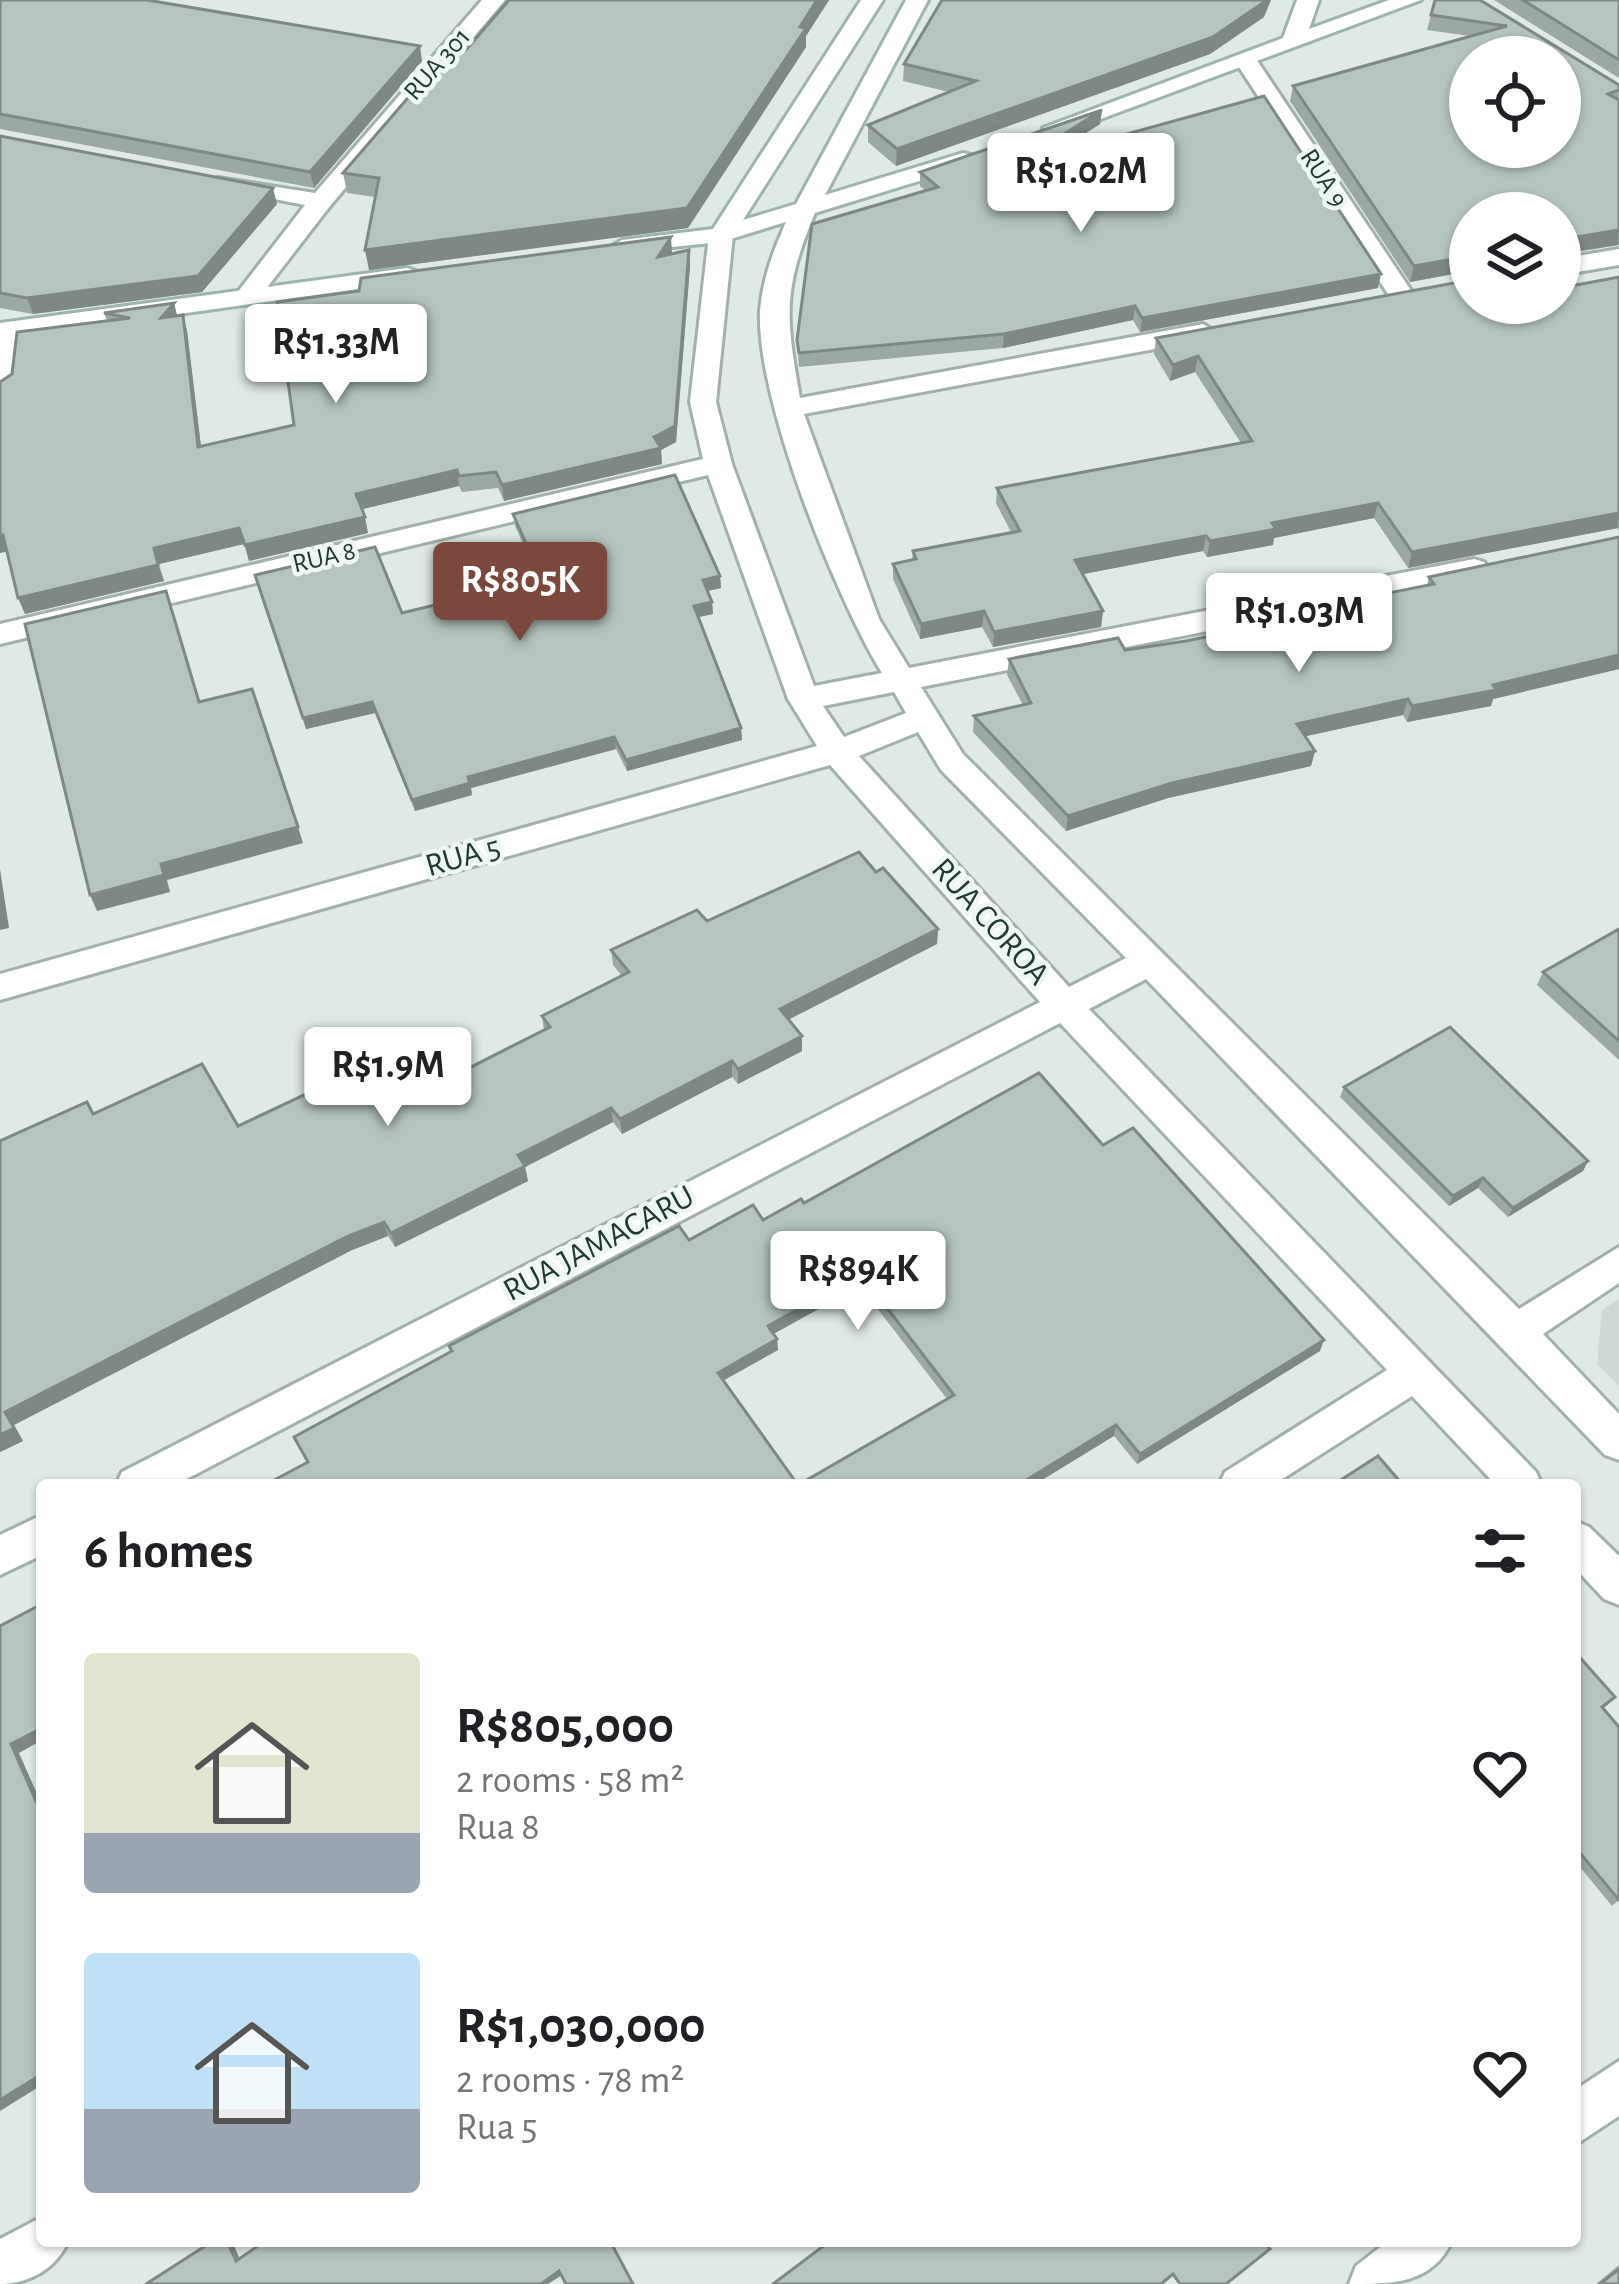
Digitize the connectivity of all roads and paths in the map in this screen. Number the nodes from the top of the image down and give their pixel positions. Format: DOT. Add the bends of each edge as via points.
graph roads {
  1 [pos="494,0"];
  2 [pos="872,0"];
  3 [pos="917,0"];
  4 [pos="1308,0"];
  5 [pos="1410,0"];
  6 [pos="1292,44"];
  7 [pos="1246,61"];
  8 [pos="1028,137"];
  9 [pos="987,152"];
  10 [pos="206,179"];
  11 [pos="321,201"];
  12 [pos="803,213"];
  13 [pos="721,235"];
  14 [pos="602,250"];
  15 [pos="1619,257"];
  16 [pos="1581,263"];
  17 [pos="436,272"];
  18 [pos="1400,295"];
  19 [pos="246,298"];
  20 [pos="1236,326"];
  21 [pos="3,331"];
  22 [pos="0,391"];
  23 [pos="788,409"];
  24 [pos="718,464"];
  25 [pos="1503,564"];
  26 [pos="0,634"];
  27 [pos="901,683"];
  28 [pos="803,699"];
  29 [pos="924,718"];
  30 [pos="837,752"];
  31 [pos="1152,959"];
  32 [pos="0,987"];
  33 [pos="1061,1002"];
  34 [pos="1619,1263"];
  35 [pos="1516,1331"];
  36 [pos="1414,1374"];
  37 [pos="1619,1442"];
  38 [pos="147,1479"];
  39 [pos="1248,1479"];
  40 [pos="1516,1479"];
  41 [pos="36,1537"];
  42 [pos="1581,1546"];
  43 [pos="0,1556"];
  44 [pos="1619,1585"];
  45 [pos="1619,2085"];
  46 [pos="1581,2116"];
  47 [pos="36,2245"];
  48 [pos="1420,2247"];
  49 [pos="0,2268"];
  50 [pos="1374,2284"];
  1 -- 11 [label="street, RUA 301" via="435,50"];
  2 -- 13 [label="street"];
  3 -- 12 [label="street"];
  4 -- 6 [label="street"];
  5 -- 6 [label="street"];
  6 -- 7 [label="street"];
  7 -- 8 [label="street"];
  7 -- 18 [label="street, RUA 9"];
  9 -- 12 [label="street"];
  10 -- 11 [label="street"];
  11 -- 19 [label="street, RUA 301"];
  12 -- 13 [label="street"];
  12 -- 23 [label="street" via="781,264 773,314"];
  13 -- 14 [label="street"];
  13 -- 24 [label="street, RUA COROA" via="703,402"];
  15 -- 16 [label="street"];
  17 -- 19 [label="street"];
  19 -- 21 [label="street"];
  20 -- 23 [label="street"];
  21 -- 22 [label="street"];
  23 -- 27 [label="street" via="864,619"];
  24 -- 26 [label="street, RUA 8"];
  24 -- 28 [label="street, RUA COROA"];
  25 -- 27 [label="street"];
  27 -- 28 [label="street"];
  27 -- 29 [label="street"];
  28 -- 30 [label="street, RUA COROA"];
  29 -- 30 [label="street, RUA 5"];
  29 -- 31 [label="street" via="952,761"];
  30 -- 32 [label="street, RUA 5"];
  30 -- 33 [label="street, RUA COROA"];
  31 -- 33 [label="street, RUA JAMACARU"];
  31 -- 35 [label="street"];
  33 -- 36 [label="street, RUA COROA"];
  33 -- 38 [label="street, RUA JAMACARU"];
  34 -- 35 [label="street"];
  35 -- 37 [label="street"];
  36 -- 39 [label="street"];
  36 -- 40 [label="street, RUA COROA"];
  41 -- 43 [label="street"];
  42 -- 44 [label="street"];
  45 -- 46 [label="street"];
  47 -- 49 [label="street"];
  48 -- 50 [label="street"];
}
